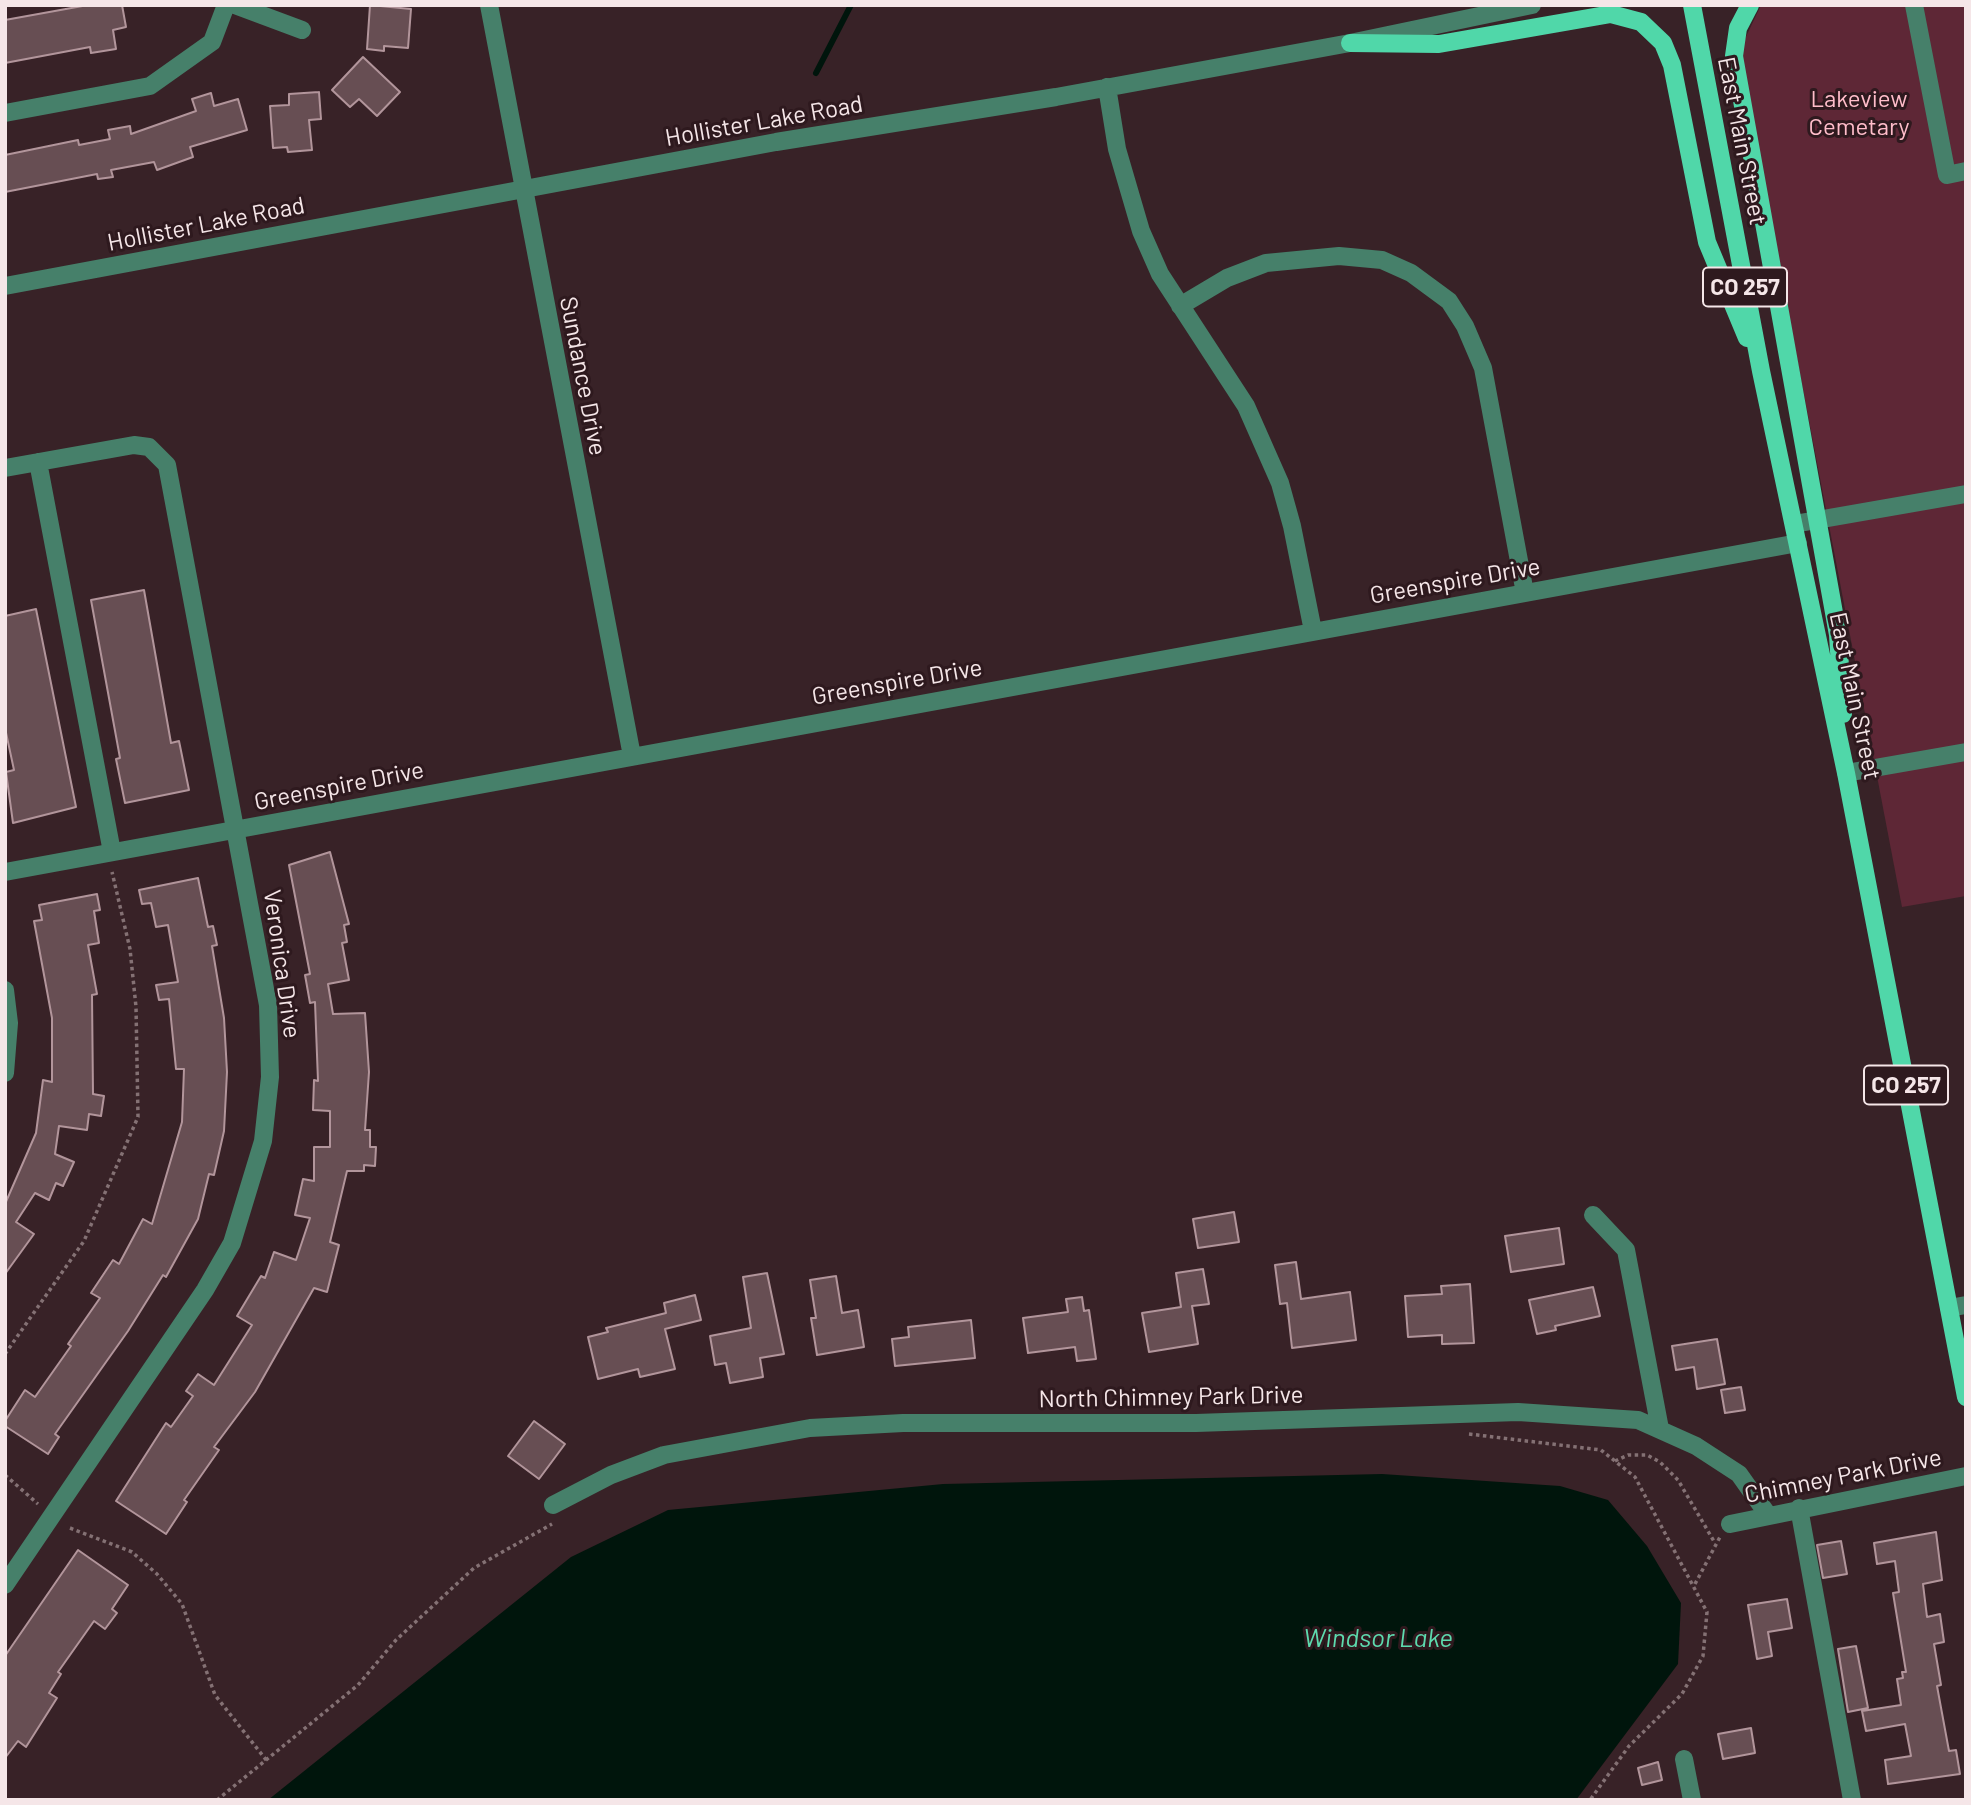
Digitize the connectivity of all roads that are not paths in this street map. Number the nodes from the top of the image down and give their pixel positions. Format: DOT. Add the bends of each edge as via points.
graph roads {
  1 [pos="226,5"];
  2 [pos="235,5"];
  3 [pos="489,5"];
  4 [pos="1532,5"];
  5 [pos="1692,5"];
  6 [pos="1750,5"];
  7 [pos="1914,5"];
  8 [pos="302,30"];
  9 [pos="1350,43"];
  10 [pos="1107,88"];
  11 [pos="5,113"];
  12 [pos="1966,171"];
  13 [pos="523,190"];
  14 [pos="5,286"];
  15 [pos="1180,306"];
  16 [pos="1761,371"];
  17 [pos="38,462"];
  18 [pos="5,468"];
  19 [pos="1966,494"];
  20 [pos="1817,519"];
  21 [pos="1794,524"];
  22 [pos="1798,543"];
  23 [pos="1525,593"];
  24 [pos="1313,631"];
  25 [pos="1966,752"];
  26 [pos="632,756"];
  27 [pos="1846,773"];
  28 [pos="237,830"];
  29 [pos="112,852"];
  30 [pos="5,872"];
  31 [pos="5,990"];
  32 [pos="7,1023"];
  33 [pos="5,1073"];
  34 [pos="1593,1215"];
  35 [pos="1957,1307"];
  36 [pos="1966,1397"];
  37 [pos="1660,1429"];
  38 [pos="1966,1476"];
  39 [pos="1800,1508"];
  40 [pos="556,1513"];
  41 [pos="1768,1515"];
  42 [pos="1730,1524"];
  43 [pos="5,1585"];
  44 [pos="1684,1759"];
  45 [pos="1692,1800"];
  46 [pos="1852,1800"];
  1 -- 11 [label="street" via="212,42 150,86"];
  2 -- 8 [label="street"];
  3 -- 13 [label="street, Sundance Drive"];
  4 -- 9 [label="street, Hollister Lake Road"];
  5 -- 16 [label="main road, East Main Street / CO 257"];
  6 -- 20 [label="main road" via="1738,28 1734,56"];
  7 -- 12 [label="street" via="1947,175"];
  9 -- 10 [label="street, Hollister Lake Road"];
  9 -- 16 [label="main road" via="1439,44 1611,14 1641,22 1662,43 1672,65 1707,242"];
  10 -- 13 [label="street, Hollister Lake Road" via="776,142"];
  10 -- 15 [label="street" via="1117,149 1141,231"];
  13 -- 14 [label="street, Hollister Lake Road"];
  13 -- 26 [label="street, Sundance Drive"];
  15 -- 23 [label="street" via="1227,278 1266,263 1339,256 1382,260 1411,273 1449,301 1483,368"];
  15 -- 24 [label="street" via="1246,406 1280,484"];
  16 -- 21 [label="main road, East Main Street / CO 257"];
  17 -- 18 [label="street"];
  17 -- 28 [label="street, Veronica Drive" via="134,445 159,453 172,480"];
  17 -- 29 [label="street"];
  19 -- 20 [label="street"];
  20 -- 21 [label="street"];
  20 -- 27 [label="main road" via="1838,635"];
  21 -- 22 [label="main road, East Main Street / CO 257"];
  22 -- 23 [label="street, Greenspire Drive"];
  22 -- 27 [label="main road, East Main Street / CO 257"];
  23 -- 24 [label="street, Greenspire Drive"];
  24 -- 26 [label="street, Greenspire Drive"];
  25 -- 27 [label="street"];
  26 -- 28 [label="street, Greenspire Drive"];
  27 -- 35 [label="main road, East Main Street / CO 257"];
  28 -- 29 [label="street, Greenspire Drive"];
  28 -- 43 [label="street, Veronica Drive" via="268,1004 270,1077 263,1141 250,1188 232,1243 205,1290"];
  29 -- 30 [label="street, Greenspire Drive"];
  31 -- 32 [label="street"];
  32 -- 33 [label="street"];
  34 -- 37 [label="street" via="1626,1250"];
  35 -- 36 [label="main road, East Main Street / CO 257"];
  37 -- 40 [label="street, North Chimney Park Drive" via="1605,1415 1518,1412 1196,1423 903,1423 810,1428 664,1455 611,1475"];
  37 -- 41 [label="street, North Chimney Park Drive" via="1740,1475"];
  38 -- 39 [label="street, Chimney Park Drive"];
  39 -- 41 [label="street, Chimney Park Drive"];
  39 -- 46 [label="street"];
  41 -- 42 [label="street, Chimney Park Drive"];
  44 -- 45 [label="street"];
}
